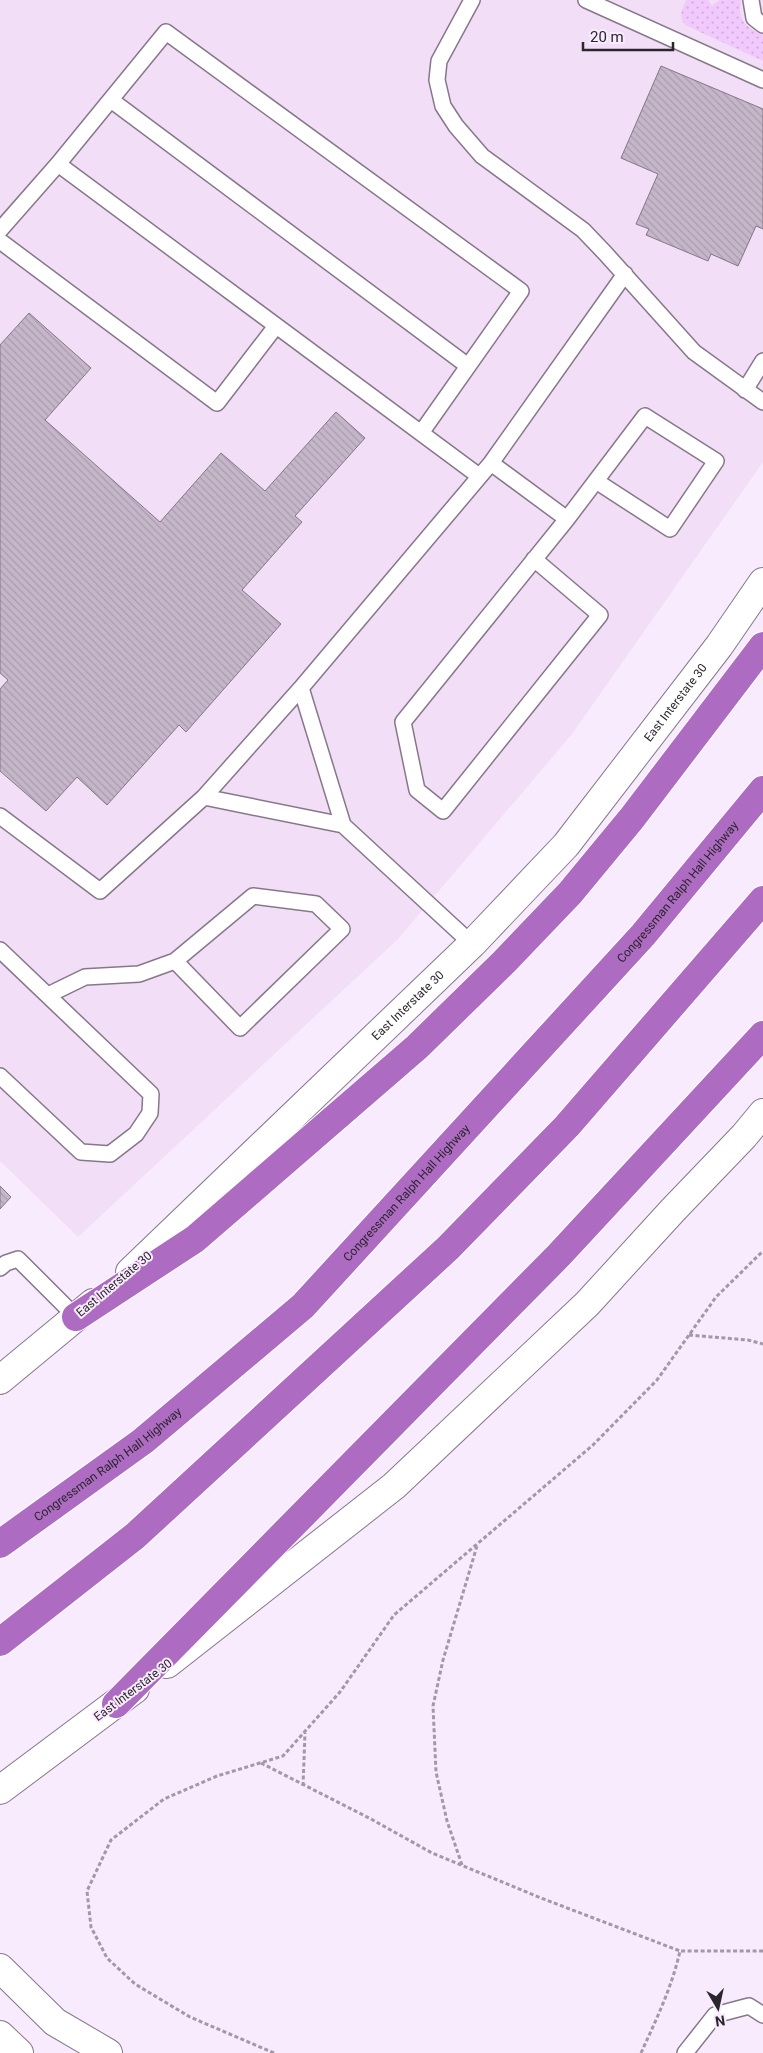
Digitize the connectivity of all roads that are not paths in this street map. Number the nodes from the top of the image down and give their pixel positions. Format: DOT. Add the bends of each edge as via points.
graph roads {
  1 [pos="472,0"];
  2 [pos="586,0"];
  3 [pos="752,0"];
  4 [pos="763,25"];
  5 [pos="763,80"];
  6 [pos="111,100"];
  7 [pos="58,164"];
  8 [pos="0,230"];
  9 [pos="0,241"];
  10 [pos="624,274"];
  11 [pos="276,326"];
  12 [pos="763,361"];
  13 [pos="468,366"];
  14 [pos="745,390"];
  15 [pos="763,402"];
  16 [pos="421,433"];
  17 [pos="491,463"];
  18 [pos="479,476"];
  19 [pos="596,481"];
  20 [pos="567,519"];
  21 [pos="534,559"];
  22 [pos="763,582"];
  23 [pos="763,646"];
  24 [pos="301,688"];
  25 [pos="763,790"];
  26 [pos="204,797"];
  27 [pos="0,816"];
  28 [pos="342,825"];
  29 [pos="763,900"];
  30 [pos="472,944"];
  31 [pos="0,950"];
  32 [pos="175,961"];
  33 [pos="48,995"];
  34 [pos="763,1035"];
  35 [pos="0,1076"];
  36 [pos="763,1113"];
  37 [pos="0,1268"];
  38 [pos="76,1317"];
  39 [pos="0,1380"];
  40 [pos="0,1544"];
  41 [pos="0,1642"];
  42 [pos="116,1704"];
  43 [pos="0,1790"];
  44 [pos="0,1968"];
  45 [pos="763,2015"];
  46 [pos="0,2035"];
  47 [pos="20,2053"];
  48 [pos="108,2053"];
  49 [pos="685,2053"];
  1 -- 10 [label="lane" via="439,61 437,80 443,106 482,156 583,230"];
  2 -- 5 [label="lane"];
  3 -- 4 [label="lane" via="754,18"];
  6 -- 7 [label="lane"];
  6 -- 13 [label="lane"];
  6 -- 13 [label="lane" via="166,32 521,291"];
  7 -- 8 [label="lane"];
  7 -- 11 [label="lane"];
  9 -- 11 [label="lane" via="217,403"];
  10 -- 14 [label="lane" via="694,352"];
  10 -- 17 [label="lane"];
  11 -- 16 [label="lane"];
  12 -- 14 [label="lane"];
  13 -- 16 [label="lane"];
  14 -- 15 [label="lane"];
  16 -- 18 [label="lane"];
  17 -- 18 [label="lane"];
  17 -- 20 [label="lane"];
  18 -- 24 [label="lane"];
  19 -- 19 [label="lane" via="645,416 716,461 670,529"];
  19 -- 20 [label="lane"];
  20 -- 21 [label="lane"];
  21 -- 21 [label="lane" via="403,722 417,790 443,812 600,615"];
  22 -- 30 [label="main road, East Interstate 30" via="719,646 566,845"];
  23 -- 38 [label="highway" via="632,818 570,893 417,1047 195,1239"];
  24 -- 26 [label="lane"];
  24 -- 28 [label="lane"];
  25 -- 40 [label="highway, Congressman Ralph Hall Highway" via="643,936 303,1306 143,1441"];
  26 -- 27 [label="lane" via="100,892"];
  26 -- 28 [label="lane"];
  28 -- 30 [label="lane"];
  29 -- 41 [label="highway" via="567,1126 448,1248 135,1536"];
  30 -- 38 [label="main road, East Interstate 30" via="139,1265"];
  31 -- 33 [label="lane"];
  32 -- 32 [label="lane" via="240,1028 342,929 316,904 252,896"];
  32 -- 33 [label="lane" via="139,974 85,977"];
  33 -- 35 [label="lane" via="151,1094 150,1113 136,1134 110,1154 81,1152"];
  34 -- 42 [label="highway" via="559,1255"];
  36 -- 42 [label="main road, East Interstate 30" via="587,1304 394,1486"];
  37 -- 38 [label="lane" via="18,1259"];
  38 -- 39 [label="main road, East Interstate 30"];
  42 -- 43 [label="main road, East Interstate 30"];
  44 -- 48 [label="main road" via="55,2022"];
  45 -- 49 [label="lane" via="749,2006 715,2015"];
  46 -- 47 [label="main road"];
}
